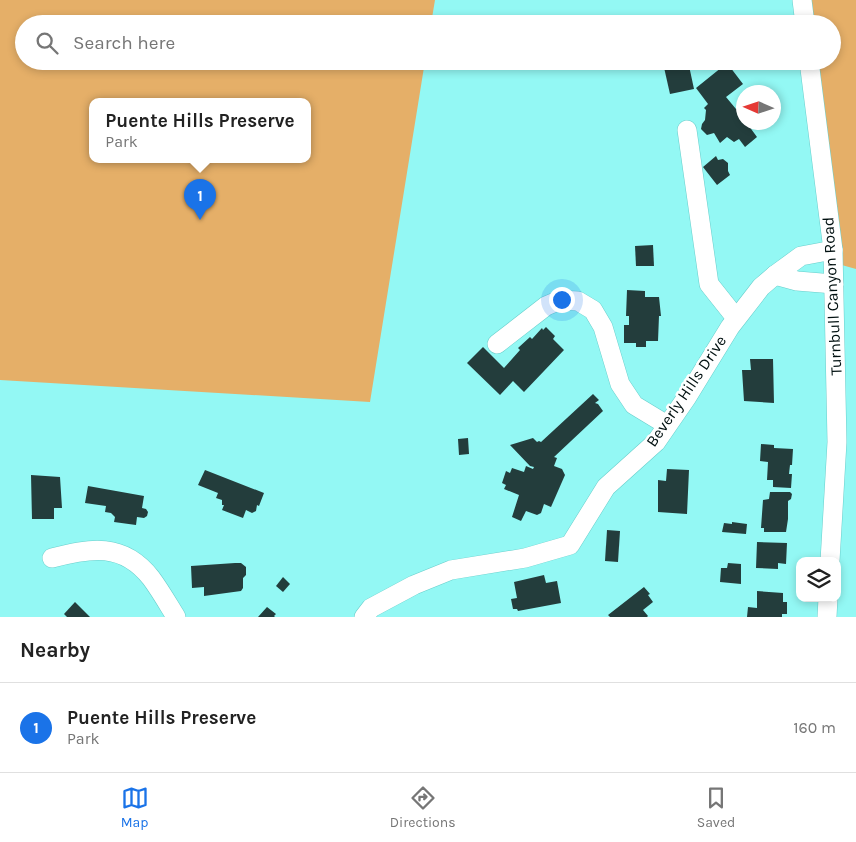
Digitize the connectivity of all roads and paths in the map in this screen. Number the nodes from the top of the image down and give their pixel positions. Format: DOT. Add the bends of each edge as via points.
graph roads {
  1 [pos="802,0"];
  2 [pos="804,15"];
  3 [pos="810,70"];
  4 [pos="687,130"];
  5 [pos="833,250"];
  6 [pos="775,274"];
  7 [pos="834,284"];
  8 [pos="736,318"];
  9 [pos="497,344"];
  10 [pos="667,425"];
  11 [pos="830,557"];
  12 [pos="52,558"];
  13 [pos="828,602"];
  14 [pos="176,617"];
  15 [pos="364,617"];
  16 [pos="827,617"];
  1 -- 2 [label="street"];
  3 -- 5 [label="street, Turnbull Canyon Road"];
  4 -- 8 [label="street" via="710,284"];
  5 -- 6 [label="street, Beverly Hills Drive" via="801,256"];
  5 -- 7 [label="street, Turnbull Canyon Road"];
  6 -- 7 [label="street" via="796,281"];
  6 -- 8 [label="street, Beverly Hills Drive"];
  7 -- 11 [label="street, Turnbull Canyon Road" via="837,442"];
  8 -- 10 [label="street, Beverly Hills Drive"];
  9 -- 10 [label="street" via="546,306 560,300 578,301 593,310 603,327 620,384 634,405"];
  10 -- 15 [label="street, Beverly Hills Drive" via="656,442 606,487 570,546 525,558 451,570 371,608"];
  12 -- 14 [label="street" via="80,551 110,550 131,558 150,577"];
  13 -- 16 [label="street"];
}
